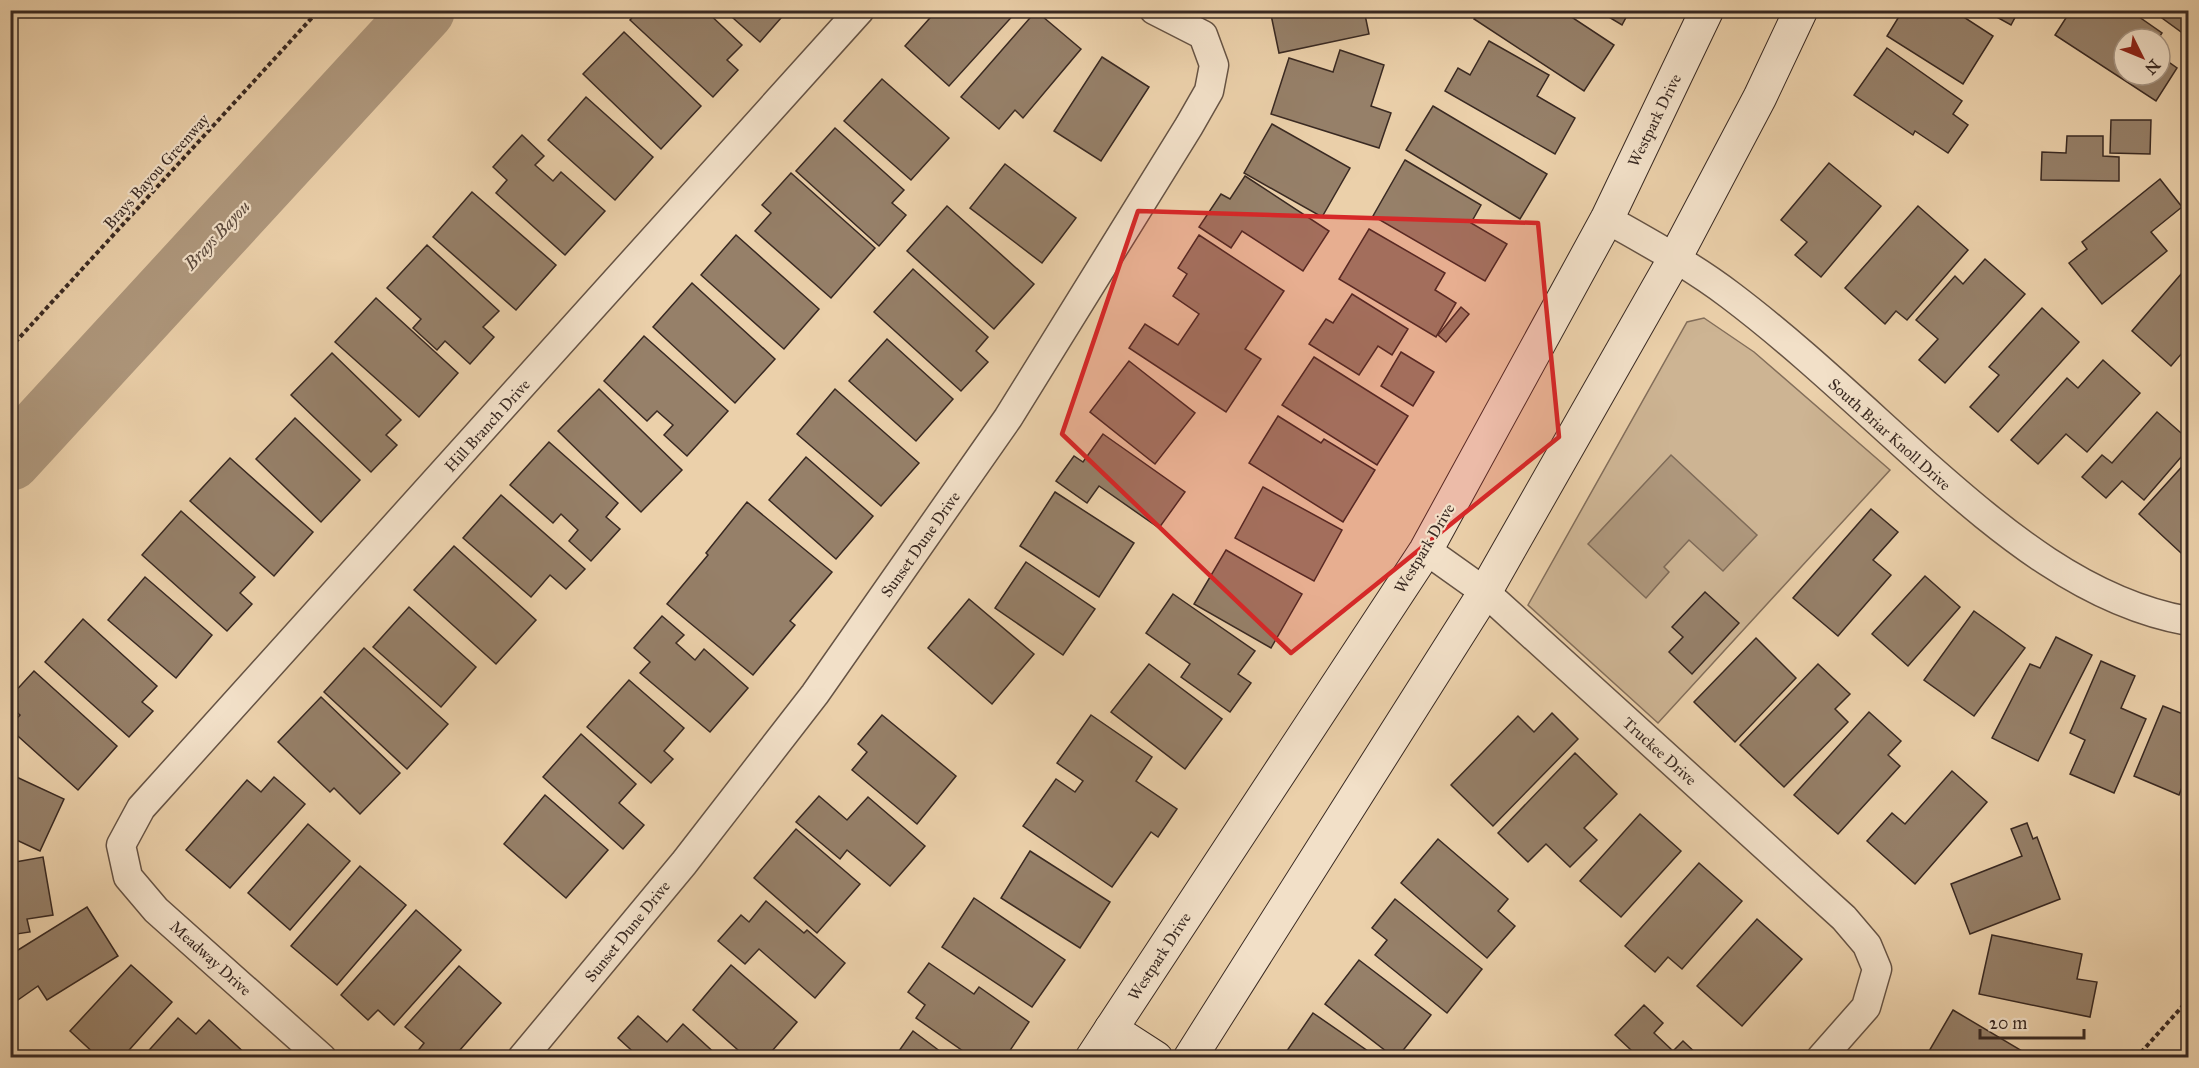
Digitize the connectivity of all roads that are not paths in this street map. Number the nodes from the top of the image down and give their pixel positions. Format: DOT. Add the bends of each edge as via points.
graph roads {
  1 [pos="860,10"];
  2 [pos="1154,10"];
  3 [pos="1707,10"];
  4 [pos="1801,10"];
  5 [pos="1607,219"];
  6 [pos="1675,258"];
  7 [pos="1426,550"];
  8 [pos="1485,592"];
  9 [pos="2188,621"];
  10 [pos="121,845"];
  11 [pos="1111,1029"];
  12 [pos="322,1058"];
  13 [pos="522,1058"];
  14 [pos="1092,1058"];
  15 [pos="1156,1058"];
  16 [pos="1190,1058"];
  17 [pos="1821,1058"];
  1 -- 10 [label="street, Hill Branch Drive" via="141,808"];
  2 -- 13 [label="street, Sunset Dune Drive" via="1203,35 1214,65 1209,91 1190,126 1008,418 815,694 684,863"];
  3 -- 5 [label="main road, Westpark Drive"];
  4 -- 6 [label="main road"];
  5 -- 6 [label="street, South Briar Knoll Drive"];
  5 -- 7 [label="main road, Westpark Drive"];
  6 -- 8 [label="main road"];
  6 -- 9 [label="street, South Briar Knoll Drive" via="1730,295 1975,509 2039,557 2139,610"];
  7 -- 8 [label="street, Truckee Drive"];
  7 -- 11 [label="main road, Westpark Drive"];
  8 -- 16 [label="main road"];
  8 -- 17 [label="street, Truckee Drive" via="1844,918 1868,945 1878,969 1866,1007"];
  10 -- 12 [label="street, Meadway Drive" via="128,877 156,910"];
  11 -- 14 [label="main road, Westpark Drive"];
  11 -- 15 [label="main road"];
}
